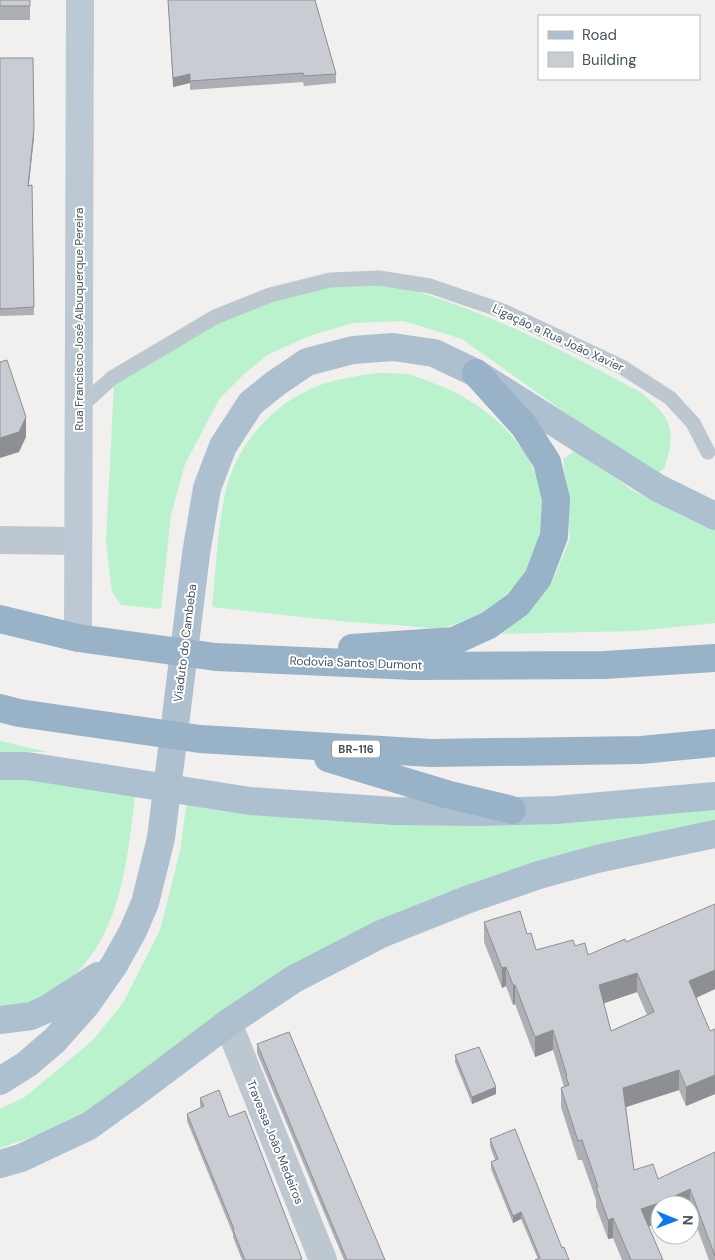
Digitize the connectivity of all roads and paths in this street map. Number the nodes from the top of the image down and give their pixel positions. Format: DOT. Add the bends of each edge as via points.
graph roads {
  1 [pos="80,0"];
  2 [pos="476,373"];
  3 [pos="80,408"];
  4 [pos="708,452"];
  5 [pos="715,516"];
  6 [pos="0,540"];
  7 [pos="78,542"];
  8 [pos="0,619"];
  9 [pos="78,638"];
  10 [pos="216,657"];
  11 [pos="715,658"];
  12 [pos="0,708"];
  13 [pos="715,743"];
  14 [pos="286,745"];
  15 [pos="0,766"];
  16 [pos="715,796"];
  17 [pos="512,810"];
  18 [pos="715,834"];
  19 [pos="114,965"];
  20 [pos="0,1020"];
  21 [pos="228,1024"];
  22 [pos="0,1081"];
  23 [pos="0,1164"];
  24 [pos="323,1260"];
  1 -- 3 [label="main road, Rua Francisco José Albuquerque Pereira"];
  2 -- 5 [label="main road, Viaduto do Cambeba" via="658,488"];
  2 -- 10 [label="highway" via="524,426 547,462 556,499 554,536 538,578 518,604 489,625 454,641"];
  2 -- 19 [label="main road, Viaduto do Cambeba" via="434,353 393,347 353,350 307,362 251,403 223,446 207,488 196,554 162,838 146,903"];
  3 -- 4 [label="lane, Ligação a Rua João Xavier" via="112,378 215,317 270,295 321,282 379,278 430,286 503,311 622,367 670,398 693,423"];
  3 -- 7 [label="main road, Rua Francisco José Albuquerque Pereira"];
  6 -- 7 [label="street"];
  7 -- 9 [label="main road, Rua Francisco José Albuquerque Pereira"];
  8 -- 9 [label="highway, Rodovia Santos Dumont"];
  9 -- 10 [label="highway, Rodovia Santos Dumont"];
  10 -- 11 [label="highway, Rodovia Santos Dumont" via="413,666 606,665"];
  12 -- 14 [label="highway, BR-116" via="200,739"];
  13 -- 14 [label="highway, BR-116" via="641,750 432,753"];
  14 -- 17 [label="highway" via="446,794"];
  15 -- 17 [label="main road" via="27,766 250,801 394,812"];
  16 -- 17 [label="main road" via="556,810"];
  18 -- 21 [label="main road" via="587,862 469,899 381,934 317,966"];
  19 -- 20 [label="main road" via="47,1009 31,1016"];
  19 -- 22 [label="main road, Viaduto do Cambeba" via="86,1005 55,1040 27,1064"];
  21 -- 23 [label="main road" via="89,1126 21,1158"];
  21 -- 24 [label="street, Travessa João Medeiros"];
}
